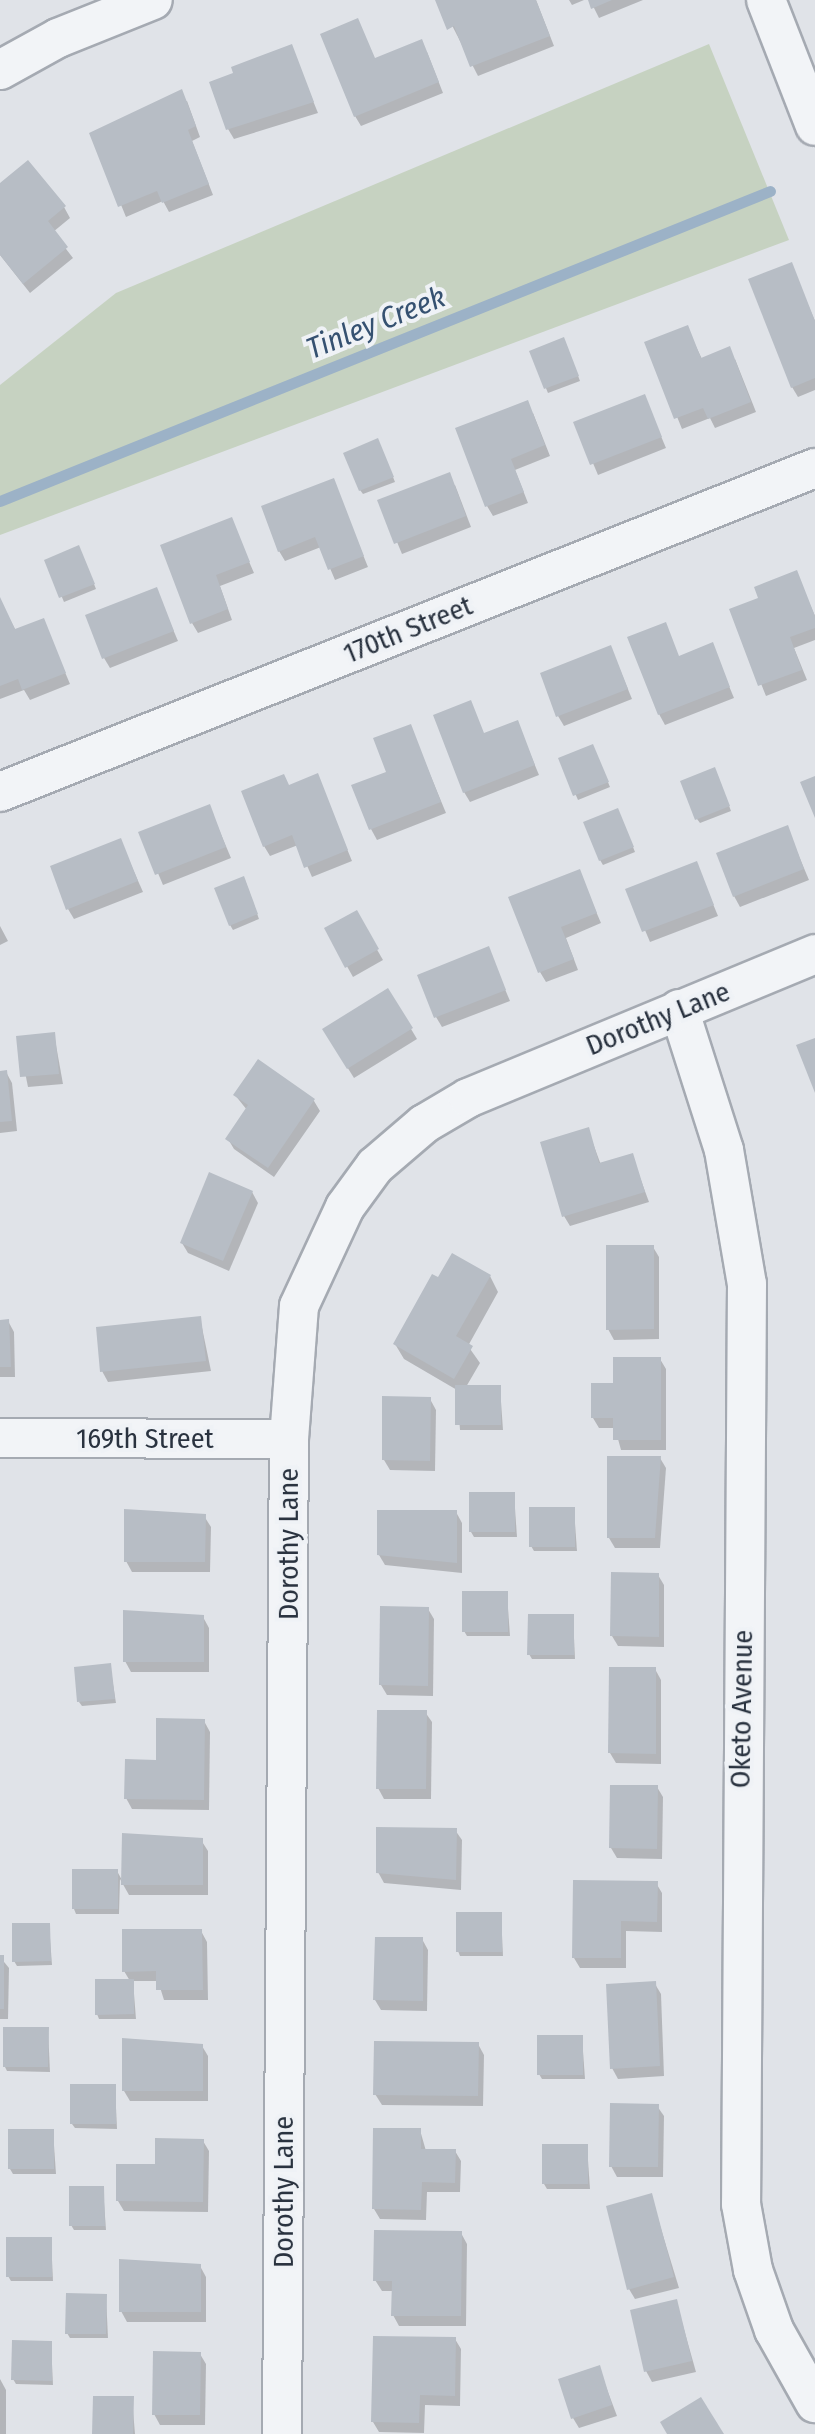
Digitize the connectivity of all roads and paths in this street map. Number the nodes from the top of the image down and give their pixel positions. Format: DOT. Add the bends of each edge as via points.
graph roads {
  1 [pos="153,0"];
  2 [pos="766,0"];
  3 [pos="0,70"];
  4 [pos="815,126"];
  5 [pos="815,468"];
  6 [pos="0,792"];
  7 [pos="815,954"];
  8 [pos="679,1009"];
  9 [pos="0,1438"];
  10 [pos="289,1439"];
  11 [pos="815,2403"];
  12 [pos="282,2434"];
  1 -- 3 [label="street" via="58,38"];
  2 -- 4 [label="street"];
  5 -- 6 [label="street, 170th Street"];
  7 -- 8 [label="street, Dorothy Lane"];
  8 -- 10 [label="street, Dorothy Lane" via="468,1098 424,1124 375,1166 345,1207 299,1306"];
  8 -- 11 [label="street, Oketo Avenue" via="724,1150 747,1284 741,2204 753,2270 774,2330"];
  9 -- 10 [label="street, 169th Street"];
  10 -- 12 [label="street, Dorothy Lane"];
}
